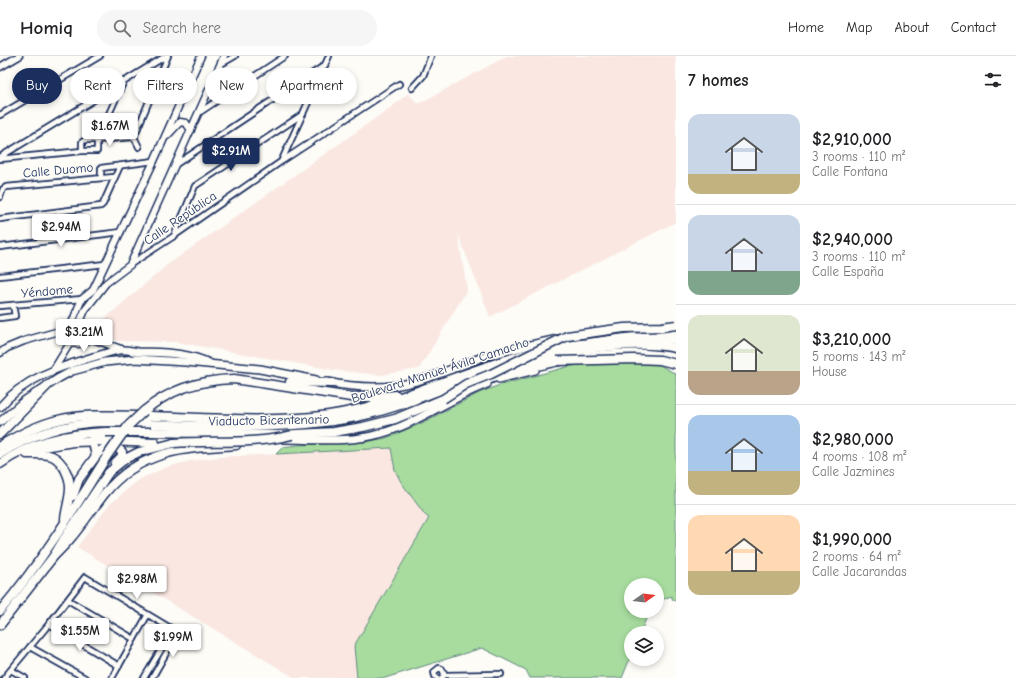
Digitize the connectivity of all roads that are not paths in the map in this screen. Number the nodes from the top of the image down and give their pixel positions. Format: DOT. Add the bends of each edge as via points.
graph roads {
  1 [pos="19,56"];
  2 [pos="100,56"];
  3 [pos="167,56"];
  4 [pos="201,56"];
  5 [pos="224,56"];
  6 [pos="235,56"];
  7 [pos="285,56"];
  8 [pos="329,56"];
  9 [pos="431,56"];
  10 [pos="221,64"];
  11 [pos="325,65"];
  12 [pos="0,67"];
  13 [pos="125,80"];
  14 [pos="398,84"];
  15 [pos="412,88"];
  16 [pos="87,104"];
  17 [pos="113,104"];
  18 [pos="200,112"];
  19 [pos="303,114"];
  20 [pos="0,115"];
  21 [pos="191,130"];
  22 [pos="134,137"];
  23 [pos="96,140"];
  24 [pos="163,140"];
  25 [pos="139,147"];
  26 [pos="82,151"];
  27 [pos="0,158"];
  28 [pos="282,160"];
  29 [pos="154,161"];
  30 [pos="175,165"];
  31 [pos="120,166"];
  32 [pos="101,177"];
  33 [pos="114,177"];
  34 [pos="0,197"];
  35 [pos="0,219"];
  36 [pos="120,232"];
  37 [pos="174,236"];
  38 [pos="0,247"];
  39 [pos="105,264"];
  40 [pos="130,264"];
  41 [pos="0,276"];
  42 [pos="82,299"];
  43 [pos="0,306"];
  44 [pos="13,306"];
  45 [pos="0,318"];
  46 [pos="80,322"];
  47 [pos="676,325"];
  48 [pos="70,328"];
  49 [pos="674,332"];
  50 [pos="90,338"];
  51 [pos="676,340"];
  52 [pos="70,343"];
  53 [pos="0,348"];
  54 [pos="7,348"];
  55 [pos="676,348"];
  56 [pos="121,349"];
  57 [pos="0,353"];
  58 [pos="661,358"];
  59 [pos="676,359"];
  60 [pos="556,361"];
  61 [pos="676,364"];
  62 [pos="213,365"];
  63 [pos="676,367"];
  64 [pos="54,369"];
  65 [pos="234,379"];
  66 [pos="332,383"];
  67 [pos="48,385"];
  68 [pos="412,393"];
  69 [pos="443,399"];
  70 [pos="0,406"];
  71 [pos="0,422"];
  72 [pos="0,434"];
  73 [pos="292,434"];
  74 [pos="282,439"];
  75 [pos="107,440"];
  76 [pos="73,443"];
  77 [pos="174,443"];
  78 [pos="0,446"];
  79 [pos="94,447"];
  80 [pos="31,449"];
  81 [pos="0,454"];
  82 [pos="21,454"];
  83 [pos="96,456"];
  84 [pos="0,464"];
  85 [pos="0,467"];
  86 [pos="96,491"];
  87 [pos="64,521"];
  88 [pos="53,556"];
  89 [pos="68,600"];
  90 [pos="0,611"];
  91 [pos="147,616"];
  92 [pos="49,624"];
  93 [pos="0,625"];
  94 [pos="175,632"];
  95 [pos="134,639"];
  96 [pos="30,647"];
  97 [pos="119,666"];
  98 [pos="11,670"];
  99 [pos="501,674"];
  100 [pos="442,676"];
  101 [pos="4,678"];
  102 [pos="25,678"];
  103 [pos="85,678"];
  104 [pos="112,678"];
  105 [pos="144,678"];
  106 [pos="152,678"];
  107 [pos="437,678"];
  1 -- 12 [label="street"];
  2 -- 20 [label="street"];
  3 -- 13 [label="street"];
  3 -- 22 [label="street"];
  4 -- 24 [label="street"];
  5 -- 10 [label="street"];
  6 -- 10 [label="street"];
  7 -- 18 [label="street"];
  8 -- 11 [label="street"];
  9 -- 15 [label="street" via="423,76"];
  10 -- 18 [label="street"];
  11 -- 19 [label="street"];
  11 -- 30 [label="street"];
  14 -- 28 [label="street, Calle República"];
  16 -- 27 [label="street"];
  17 -- 23 [label="street"];
  18 -- 21 [label="street"];
  19 -- 28 [label="street"];
  19 -- 37 [label="street" via="195,186"];
  21 -- 24 [label="street" via="186,123 180,122"];
  21 -- 30 [label="street"];
  22 -- 23 [label="street"];
  22 -- 25 [label="street"];
  23 -- 26 [label="street" via="83,140"];
  23 -- 26 [label="street" via="97,151"];
  24 -- 29 [label="street"];
  26 -- 27 [label="street"];
  28 -- 37 [label="street, Calle República"];
  29 -- 31 [label="street"];
  29 -- 36 [label="street"];
  30 -- 40 [label="street"];
  31 -- 32 [label="street, Calle Duomo" via="101,168"];
  31 -- 33 [label="street"];
  32 -- 33 [label="street, Calle Duomo"];
  32 -- 34 [label="street, Calle Duomo" via="6,187"];
  33 -- 35 [label="street" via="101,206"];
  36 -- 38 [label="street"];
  36 -- 39 [label="street"];
  37 -- 40 [label="street, Calle República"];
  39 -- 41 [label="street"];
  39 -- 42 [label="street" via="93,290"];
  40 -- 46 [label="street, Calle República" via="106,283"];
  42 -- 44 [label="street, Yéndome"];
  42 -- 48 [label="street"];
  43 -- 44 [label="street"];
  44 -- 45 [label="street, Yéndome" via="15,316"];
  46 -- 48 [label="street, Calle República"];
  46 -- 50 [label="street"];
  47 -- 69 [label="highway, bridge" via="624,328 567,336 466,384"];
  48 -- 52 [label="street"];
  48 -- 54 [label="street, Calle República" via="30,338"];
  49 -- 66 [label="main road, Boulevard Manuel Ávila Camacho" via="632,331 549,341 482,358 400,385 378,388"];
  50 -- 52 [label="street" via="81,344"];
  50 -- 56 [label="street"];
  51 -- 68 [label="highway, Boulevard Manuel Ávila Camacho" via="633,337 551,348 513,357"];
  52 -- 64 [label="street"];
  53 -- 54 [label="street"];
  54 -- 57 [label="street, Calle República"];
  55 -- 81 [label="highway, Boulevard Manuel Ávila Camacho" via="634,344 553,355 485,372 381,411 342,420 281,426 86,423 47,431"];
  56 -- 62 [label="main road" via="200,358"];
  56 -- 64 [label="main road"];
  58 -- 59 [label="main road, Boulevard Manuel Ávila Camacho"];
  58 -- 63 [label="main road"];
  58 -- 74 [label="main road, Boulevard Manuel Ávila Camacho" via="633,356 581,360 500,379 378,435 343,439"];
  59 -- 60 [label="highway, Viaducto Bicentenario, bridge" via="626,354 595,355"];
  60 -- 61 [label="highway, bridge" via="640,359 665,360"];
  60 -- 69 [label="highway, Viaducto Bicentenario, bridge" via="495,377"];
  62 -- 66 [label="main road, Boulevard Manuel Ávila Camacho" via="260,369"];
  62 -- 67 [label="main road, Boulevard Manuel Ávila Camacho" via="135,359 105,362 72,371"];
  64 -- 70 [label="main road" via="19,390"];
  65 -- 66 [label="highway" via="300,384"];
  65 -- 68 [label="highway" via="363,398"];
  65 -- 87 [label="highway, bridge" via="200,382 155,401 128,426"];
  67 -- 71 [label="main road, Boulevard Manuel Ávila Camacho"];
  67 -- 72 [label="highway"];
  68 -- 78 [label="highway, Boulevard Manuel Ávila Camacho" via="355,411 296,418 86,416 48,423"];
  69 -- 73 [label="highway, Viaducto Bicentenario" via="395,419 363,427 334,432"];
  73 -- 77 [label="highway, bridge" via="251,442"];
  73 -- 84 [label="highway, Viaducto Bicentenario, bridge" via="92,432 49,441 20,452"];
  74 -- 75 [label="main road, Boulevard Manuel Ávila Camacho" via="193,436"];
  74 -- 88 [label="highway" via="259,444 175,451 132,467 106,492 70,539"];
  75 -- 76 [label="highway"];
  75 -- 77 [label="highway"];
  75 -- 79 [label="highway"];
  75 -- 80 [label="main road, Boulevard Manuel Ávila Camacho" via="89,435 74,436"];
  76 -- 79 [label="highway"];
  76 -- 80 [label="highway"];
  77 -- 86 [label="highway" via="139,452 125,459 110,472"];
  79 -- 83 [label="highway"];
  80 -- 82 [label="main road, Boulevard Manuel Ávila Camacho"];
  82 -- 85 [label="main road, Boulevard Manuel Ávila Camacho"];
  82 -- 87 [label="highway" via="52,456 62,465 69,478 70,488"];
  83 -- 86 [label="highway" via="100,450 108,448 118,449 122,454 106,472"];
  83 -- 87 [label="highway" via="79,479"];
  86 -- 88 [label="highway"];
  87 -- 90 [label="highway" via="26,579"];
  88 -- 93 [label="highway"];
  89 -- 91 [label="street" via="85,577"];
  89 -- 92 [label="street"];
  89 -- 95 [label="street"];
  91 -- 94 [label="street"];
  91 -- 95 [label="street"];
  92 -- 96 [label="street"];
  92 -- 97 [label="street"];
  94 -- 105 [label="street"];
  94 -- 106 [label="street"];
  95 -- 97 [label="street"];
  96 -- 98 [label="street"];
  96 -- 103 [label="street"];
  97 -- 104 [label="street"];
  98 -- 101 [label="street"];
  98 -- 102 [label="street"];
  99 -- 100 [label="street"];
  100 -- 107 [label="street" via="442,669 437,669 434,674"];
}
